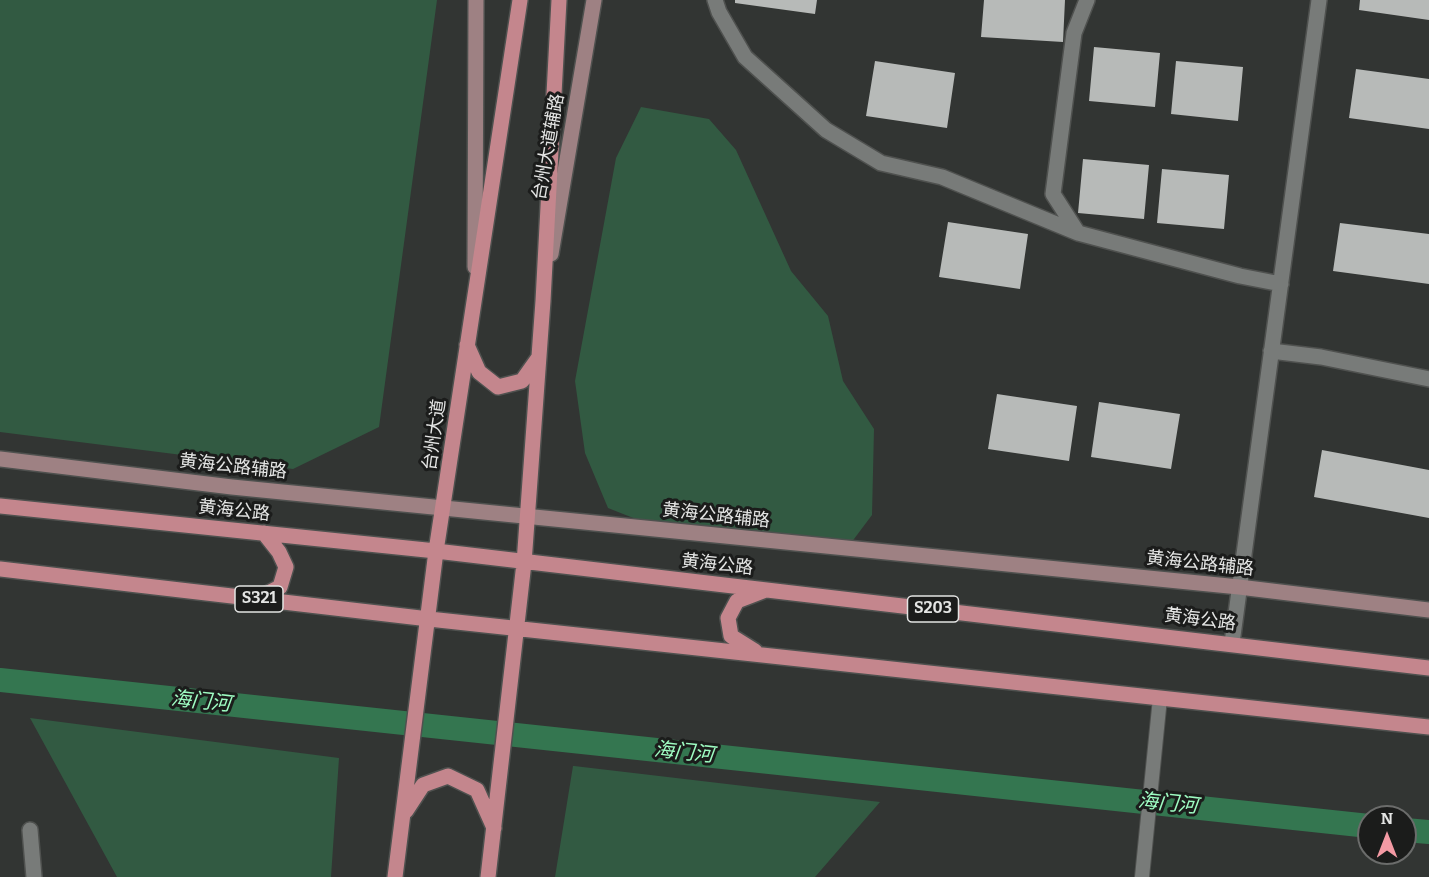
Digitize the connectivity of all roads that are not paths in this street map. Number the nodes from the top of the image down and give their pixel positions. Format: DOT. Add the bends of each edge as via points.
graph roads {
  1 [pos="476,0"];
  2 [pos="520,0"];
  3 [pos="559,0"];
  4 [pos="594,0"];
  5 [pos="715,0"];
  6 [pos="1087,0"];
  7 [pos="1319,0"];
  8 [pos="1078,233"];
  9 [pos="1281,284"];
  10 [pos="474,289"];
  11 [pos="543,301"];
  12 [pos="467,345"];
  13 [pos="1272,351"];
  14 [pos="539,357"];
  15 [pos="1429,379"];
  16 [pos="0,459"];
  17 [pos="0,506"];
  18 [pos="444,507"];
  19 [pos="528,517"];
  20 [pos="264,534"];
  21 [pos="436,551"];
  22 [pos="524,563"];
  23 [pos="0,569"];
  24 [pos="1239,587"];
  25 [pos="765,590"];
  26 [pos="257,599"];
  27 [pos="1429,610"];
  28 [pos="429,619"];
  29 [pos="519,627"];
  30 [pos="1232,643"];
  31 [pos="758,653"];
  32 [pos="1429,668"];
  33 [pos="1160,698"];
  34 [pos="1429,727"];
  35 [pos="404,814"];
  36 [pos="494,828"];
  37 [pos="30,830"];
  38 [pos="34,877"];
  39 [pos="395,877"];
  40 [pos="488,877"];
  41 [pos="1142,877"];
  1 -- 10 [label="main road"];
  2 -- 10 [label="main road, 台州大道"];
  3 -- 11 [label="main road"];
  4 -- 11 [label="main road, 台州大道辅路"];
  5 -- 8 [label="street" via="745,57 826,130 880,163 942,177"];
  6 -- 8 [label="street" via="1074,33 1053,194"];
  7 -- 9 [label="street"];
  8 -- 9 [label="street"];
  9 -- 13 [label="street"];
  10 -- 12 [label="main road, 台州大道"];
  11 -- 14 [label="main road"];
  12 -- 14 [label="main road" via="479,372 498,387 522,381"];
  12 -- 18 [label="main road, 台州大道"];
  13 -- 15 [label="street"];
  13 -- 24 [label="street"];
  14 -- 19 [label="main road"];
  16 -- 18 [label="main road, 黄海公路辅路"];
  17 -- 20 [label="main road, 黄海公路"];
  18 -- 19 [label="main road, 黄海公路辅路"];
  18 -- 21 [label="main road, 台州大道"];
  19 -- 22 [label="main road"];
  19 -- 24 [label="main road, 黄海公路辅路"];
  20 -- 21 [label="main road, 黄海公路"];
  20 -- 26 [label="main road" via="286,567 280,587"];
  21 -- 22 [label="main road, 黄海公路 / S203"];
  21 -- 28 [label="main road, 台州大道"];
  22 -- 25 [label="main road, 黄海公路 / S203"];
  22 -- 29 [label="main road"];
  23 -- 26 [label="main road, S321"];
  24 -- 27 [label="main road, 黄海公路辅路"];
  24 -- 30 [label="street"];
  25 -- 30 [label="main road, 黄海公路 / S203"];
  25 -- 31 [label="main road" via="737,601 728,618 731,636"];
  26 -- 28 [label="main road, S321"];
  28 -- 29 [label="main road, S321"];
  28 -- 35 [label="main road, 台州大道"];
  29 -- 31 [label="main road"];
  29 -- 36 [label="main road"];
  30 -- 32 [label="main road, 黄海公路 / S203"];
  31 -- 33 [label="main road"];
  33 -- 34 [label="main road"];
  33 -- 41 [label="lane"];
  35 -- 36 [label="main road" via="423,784 448,776 477,790"];
  35 -- 39 [label="main road, 台州大道"];
  36 -- 40 [label="main road"];
  37 -- 38 [label="street"];
}
